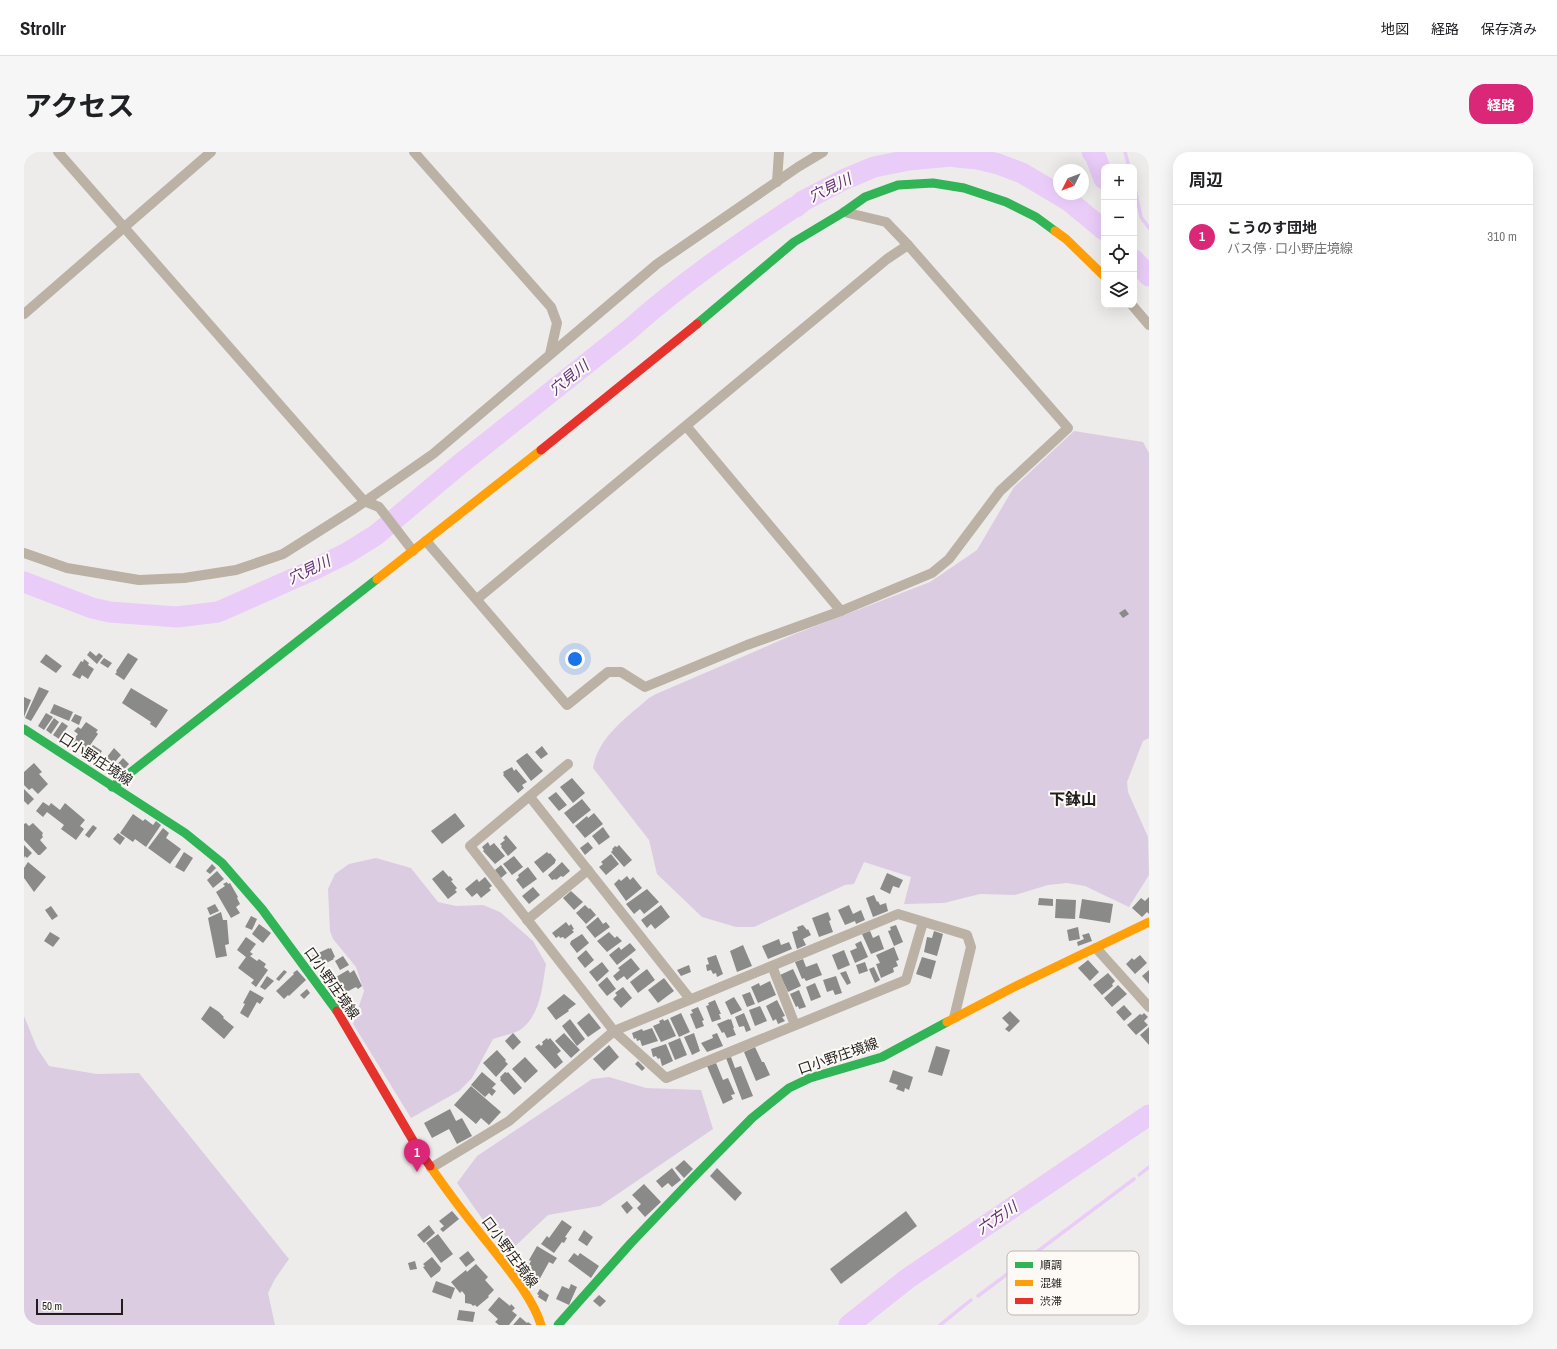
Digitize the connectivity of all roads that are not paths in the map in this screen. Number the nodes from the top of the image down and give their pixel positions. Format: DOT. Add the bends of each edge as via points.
graph roads {
  1 [pos="58,152"];
  2 [pos="211,152"];
  3 [pos="414,152"];
  4 [pos="779,152"];
  5 [pos="823,152"];
  6 [pos="777,182"];
  7 [pos="844,212"];
  8 [pos="124,228"];
  9 [pos="908,245"];
  10 [pos="1101,273"];
  11 [pos="1135,308"];
  12 [pos="24,314"];
  13 [pos="1149,325"];
  14 [pos="550,354"];
  15 [pos="687,427"];
  16 [pos="364,501"];
  17 [pos="426,541"];
  18 [pos="413,551"];
  19 [pos="24,553"];
  20 [pos="477,599"];
  21 [pos="841,611"];
  22 [pos="24,729"];
  23 [pos="568,764"];
  24 [pos="112,787"];
  25 [pos="530,796"];
  26 [pos="588,870"];
  27 [pos="527,920"];
  28 [pos="924,922"];
  29 [pos="1149,922"];
  30 [pos="1096,948"];
  31 [pos="772,966"];
  32 [pos="690,999"];
  33 [pos="1149,1007"];
  34 [pos="954,1018"];
  35 [pos="796,1025"];
  36 [pos="614,1031"];
  37 [pos="431,1168"];
  38 [pos="541,1325"];
  39 [pos="558,1325"];
  1 -- 8 [label="street"];
  2 -- 8 [label="street"];
  3 -- 14 [label="street" via="551,307 557,323"];
  4 -- 6 [label="street"];
  5 -- 6 [label="street"];
  6 -- 14 [label="street" via="657,264"];
  7 -- 9 [label="street" via="886,222"];
  7 -- 10 [label="main road" via="865,197 898,185 933,182 964,188 1006,202 1036,217 1066,239"];
  7 -- 17 [label="main road" via="794,242 661,354"];
  8 -- 12 [label="street"];
  8 -- 16 [label="street"];
  9 -- 15 [label="street"];
  9 -- 21 [label="street" via="1068,428 1000,491 950,559 932,573"];
  11 -- 13 [label="street"];
  14 -- 16 [label="street" via="433,454"];
  15 -- 20 [label="street"];
  15 -- 21 [label="street"];
  16 -- 18 [label="street" via="379,507"];
  16 -- 19 [label="street" via="283,554 236,570 184,578 139,580 67,568"];
  17 -- 18 [label="main road"];
  17 -- 20 [label="street"];
  18 -- 24 [label="main road"];
  20 -- 21 [label="street" via="567,705 608,672 621,672 645,687"];
  22 -- 24 [label="main road, 口小野庄境線"];
  23 -- 25 [label="street"];
  24 -- 37 [label="main road, 口小野庄境線" via="185,833 222,863 262,909 338,1013"];
  25 -- 26 [label="street"];
  25 -- 27 [label="street" via="470,846"];
  26 -- 27 [label="street"];
  26 -- 32 [label="street"];
  27 -- 36 [label="street"];
  28 -- 31 [label="street" via="898,914"];
  28 -- 34 [label="street" via="968,935 971,947"];
  28 -- 35 [label="street" via="906,980"];
  29 -- 30 [label="main road, 口小野庄境線"];
  30 -- 33 [label="street"];
  30 -- 34 [label="main road, 口小野庄境線"];
  31 -- 32 [label="street"];
  31 -- 35 [label="street"];
  32 -- 36 [label="street"];
  34 -- 39 [label="main road, 口小野庄境線" via="882,1057 810,1078 789,1088 752,1118 692,1179"];
  35 -- 36 [label="street" via="666,1078"];
  36 -- 37 [label="street" via="509,1121"];
  37 -- 38 [label="main road, 口小野庄境線" via="518,1282"];
}
